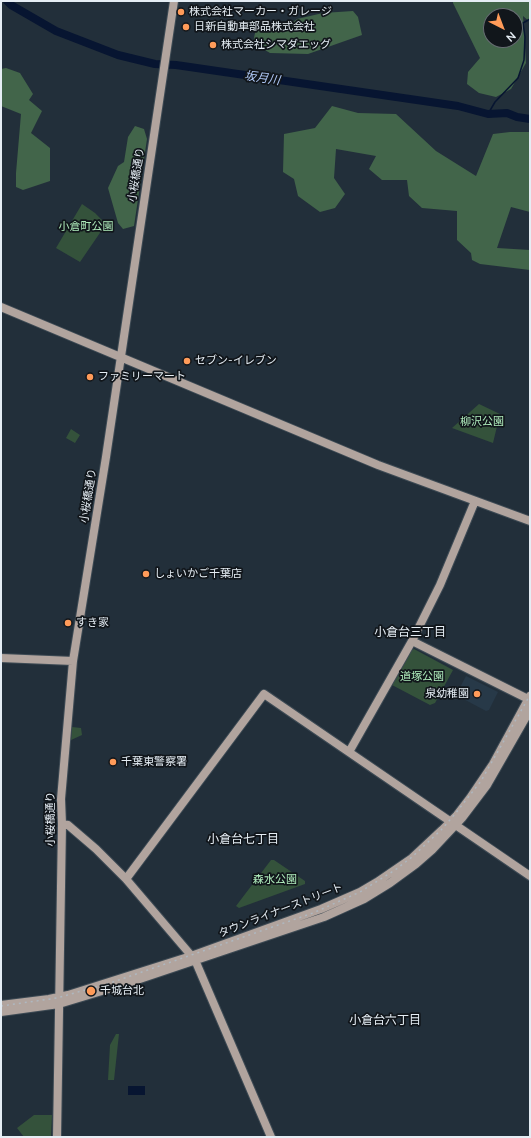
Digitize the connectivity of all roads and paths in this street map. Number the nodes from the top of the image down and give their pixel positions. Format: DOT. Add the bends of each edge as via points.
graph roads {
  1 [pos="174,1"];
  2 [pos="1,306"];
  3 [pos="121,357"];
  4 [pos="475,501"];
  5 [pos="530,521"];
  6 [pos="412,640"];
  7 [pos="1,658"];
  8 [pos="73,661"];
  9 [pos="530,699"];
  10 [pos="530,710"];
  11 [pos="349,752"];
  12 [pos="453,823"];
  13 [pos="62,824"];
  14 [pos="530,876"];
  15 [pos="126,879"];
  16 [pos="193,958"];
  17 [pos="59,1000"];
  18 [pos="1,1005"];
  19 [pos="1,1012"];
  20 [pos="57,1137"];
  21 [pos="271,1137"];
  1 -- 3 [label="street, 小桜橋通り"];
  2 -- 3 [label="street"];
  3 -- 4 [label="street" via="378,465"];
  3 -- 8 [label="street, 小桜橋通り"];
  4 -- 5 [label="street"];
  4 -- 6 [label="street" via="440,585"];
  6 -- 9 [label="street"];
  6 -- 11 [label="street"];
  7 -- 8 [label="street"];
  8 -- 13 [label="street, 小桜橋通り" via="61,799"];
  9 -- 12 [label="street, タウンライナーストリート" via="482,781"];
  10 -- 12 [label="street, タウンライナーストリート" via="487,786"];
  11 -- 12 [label="street"];
  11 -- 15 [label="street" via="264,694"];
  12 -- 14 [label="street"];
  12 -- 16 [label="street, タウンライナーストリート" via="416,864 364,899 324,917"];
  13 -- 15 [label="street" via="74,830"];
  13 -- 17 [label="street, 小桜橋通り"];
  15 -- 16 [label="street"];
  16 -- 17 [label="street, タウンライナーストリート" via="125,984"];
  16 -- 21 [label="street"];
  17 -- 18 [label="street, タウンライナーストリート"];
  17 -- 19 [label="street, タウンライナーストリート"];
  17 -- 20 [label="street, 小桜橋通り"];
}
